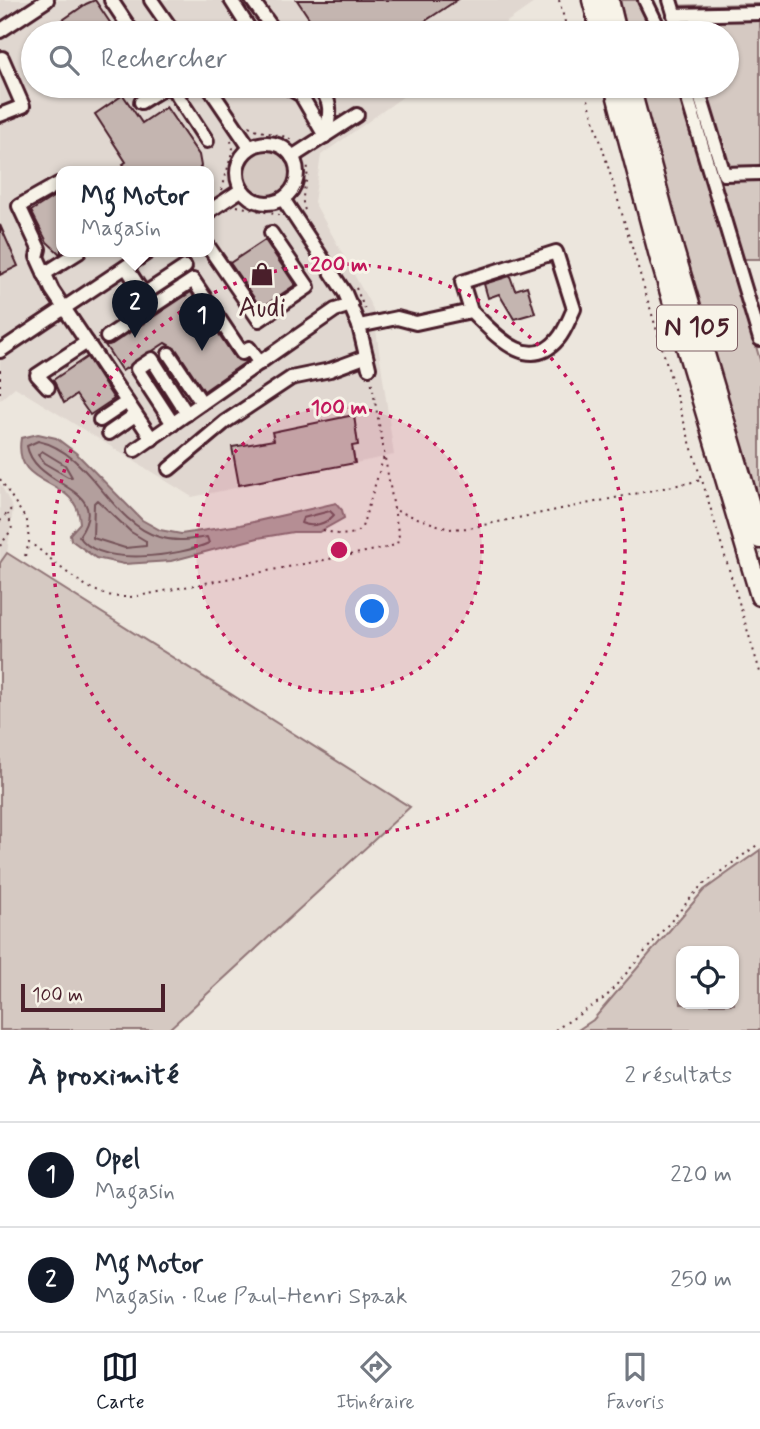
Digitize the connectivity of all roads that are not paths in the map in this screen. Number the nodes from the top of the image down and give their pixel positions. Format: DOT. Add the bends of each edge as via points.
graph roads {
  1 [pos="47,0"];
  2 [pos="111,0"];
  3 [pos="151,0"];
  4 [pos="231,0"];
  5 [pos="252,0"];
  6 [pos="592,0"];
  7 [pos="609,0"];
  8 [pos="645,0"];
  9 [pos="670,0"];
  10 [pos="760,13"];
  11 [pos="674,15"];
  12 [pos="125,21"];
  13 [pos="165,21"];
  14 [pos="244,21"];
  15 [pos="267,21"];
  16 [pos="598,21"];
  17 [pos="614,21"];
  18 [pos="656,21"];
  19 [pos="676,21"];
  20 [pos="0,31"];
  21 [pos="2,58"];
  22 [pos="148,98"];
  23 [pos="177,98"];
  24 [pos="216,98"];
  25 [pos="303,98"];
  26 [pos="327,98"];
  27 [pos="617,98"];
  28 [pos="633,98"];
  29 [pos="688,98"];
  30 [pos="700,98"];
  31 [pos="141,102"];
  32 [pos="358,115"];
  33 [pos="0,116"];
  34 [pos="325,136"];
  35 [pos="207,141"];
  36 [pos="250,148"];
  37 [pos="296,154"];
  38 [pos="760,173"];
  39 [pos="56,185"];
  40 [pos="241,190"];
  41 [pos="283,199"];
  42 [pos="214,208"];
  43 [pos="271,233"];
  44 [pos="214,255"];
  45 [pos="71,257"];
  46 [pos="140,257"];
  47 [pos="126,267"];
  48 [pos="185,267"];
  49 [pos="44,274"];
  50 [pos="144,294"];
  51 [pos="351,304"];
  52 [pos="152,307"];
  53 [pos="64,308"];
  54 [pos="471,311"];
  55 [pos="359,326"];
  56 [pos="107,337"];
  57 [pos="760,339"];
  58 [pos="87,342"];
  59 [pos="0,351"];
  60 [pos="169,354"];
  61 [pos="260,363"];
  62 [pos="48,387"];
  63 [pos="127,402"];
  64 [pos="202,404"];
  65 [pos="187,414"];
  66 [pos="135,415"];
  67 [pos="100,419"];
  68 [pos="173,424"];
  69 [pos="109,433"];
  70 [pos="152,439"];
  71 [pos="135,450"];
  72 [pos="169,469"];
  73 [pos="760,539"];
  74 [pos="760,596"];
  1 -- 20 [label="street"];
  2 -- 12 [label="street"];
  3 -- 13 [label="street"];
  4 -- 14 [label="street"];
  5 -- 15 [label="street"];
  6 -- 16 [label="highway"];
  7 -- 17 [label="highway"];
  8 -- 18 [label="street"];
  9 -- 11 [label="street"];
  10 -- 11 [label="street"];
  11 -- 19 [label="street"];
  21 -- 33 [label="street" via="23,106"];
  22 -- 31 [label="street"];
  23 -- 35 [label="street"];
  24 -- 36 [label="street"];
  25 -- 34 [label="street"];
  26 -- 34 [label="street" via="331,113"];
  27 -- 74 [label="highway, N 105"];
  28 -- 73 [label="highway, N 105"];
  29 -- 57 [label="street"];
  30 -- 38 [label="street" via="724,174"];
  32 -- 34 [label="street"];
  34 -- 37 [label="street"];
  36 -- 37 [label="street" via="270,143"];
  36 -- 40 [label="street" via="236,172"];
  37 -- 41 [label="street" via="295,182"];
  39 -- 49 [label="street" via="19,206 39,249 37,257"];
  40 -- 41 [label="street" via="265,204"];
  40 -- 42 [label="street"];
  41 -- 51 [label="street"];
  43 -- 44 [label="street" via="308,286 259,320"];
  45 -- 49 [label="street"];
  46 -- 47 [label="street"];
  47 -- 50 [label="street"];
  47 -- 53 [label="street"];
  48 -- 50 [label="street"];
  49 -- 53 [label="street"];
  50 -- 52 [label="street"];
  51 -- 55 [label="street"];
  51 -- 61 [label="street" via="335,310"];
  52 -- 56 [label="street"];
  52 -- 61 [label="street" via="193,280 242,353 249,348"];
  53 -- 58 [label="street"];
  53 -- 59 [label="street"];
  54 -- 54 [label="street" via="510,349 544,350 558,340 574,309 556,252 462,282"];
  54 -- 55 [label="street" via="416,323 397,318"];
  55 -- 72 [label="street" via="367,362 291,378 225,422"];
  58 -- 62 [label="street" via="37,375"];
  58 -- 63 [label="street"];
  60 -- 64 [label="street"];
  61 -- 64 [label="street"];
  63 -- 66 [label="street"];
  63 -- 67 [label="street"];
  64 -- 65 [label="street"];
  65 -- 68 [label="street"];
  65 -- 68 [label="street" via="152,359 137,369"];
  66 -- 69 [label="street"];
  66 -- 70 [label="street"];
  68 -- 70 [label="street"];
  70 -- 71 [label="street"];
}
